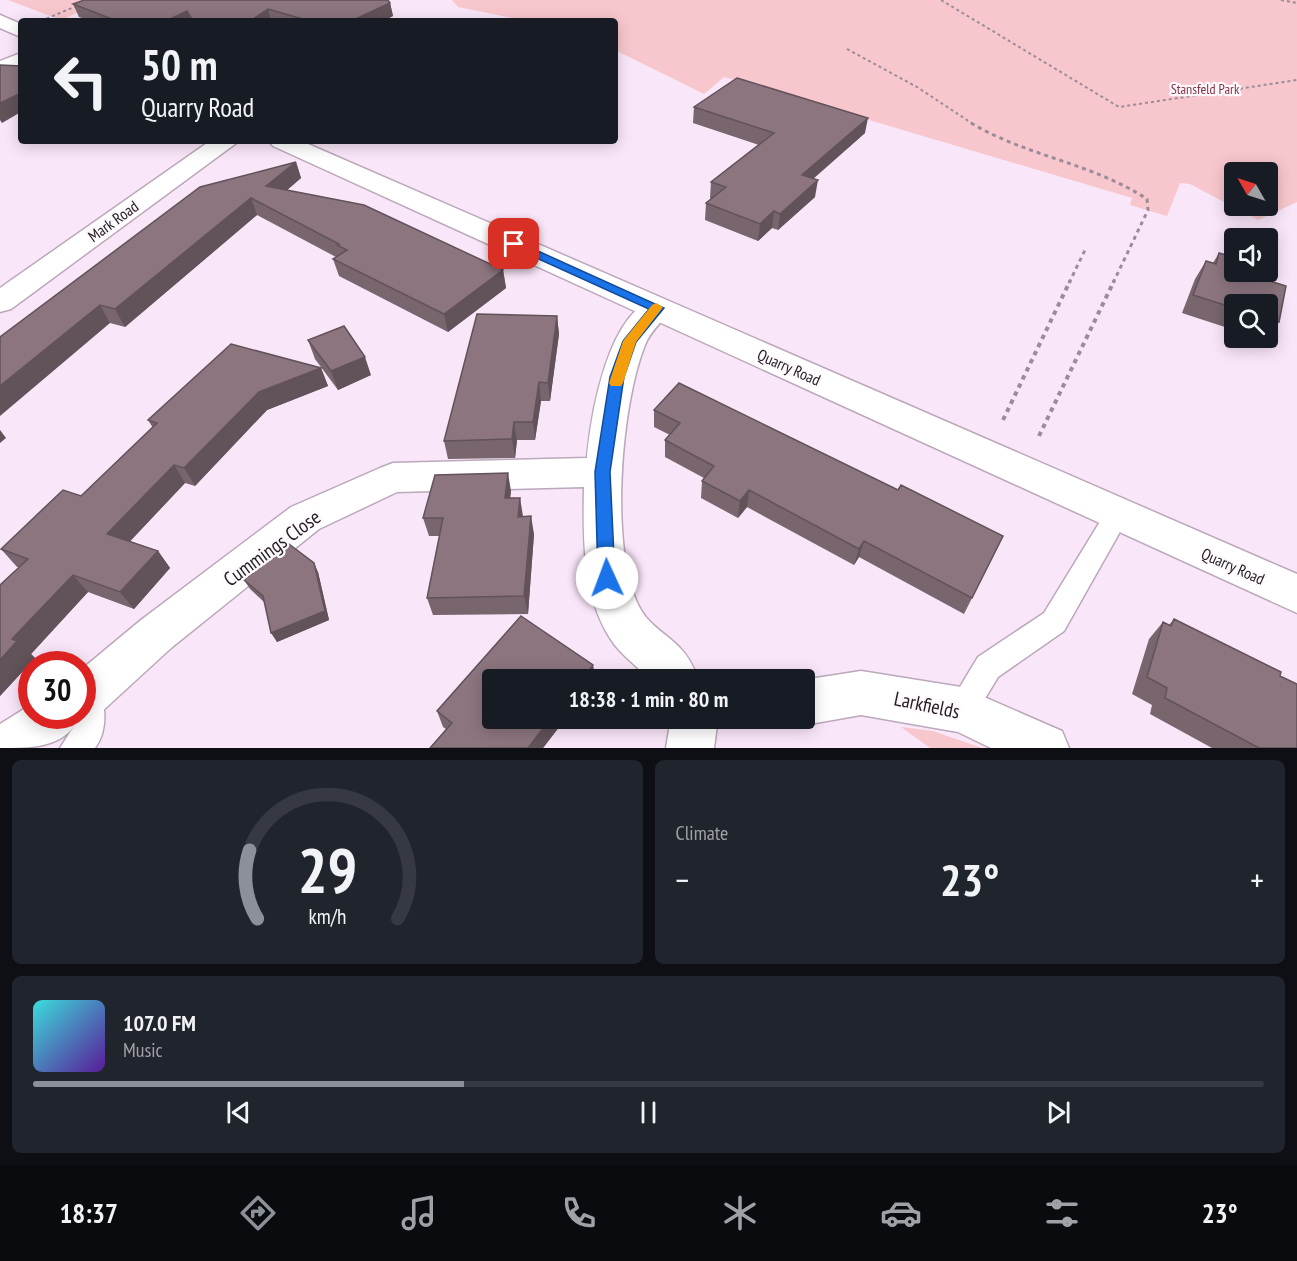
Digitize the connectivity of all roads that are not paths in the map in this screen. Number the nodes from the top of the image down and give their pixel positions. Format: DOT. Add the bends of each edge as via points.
graph roads {
  1 [pos="0,21"];
  2 [pos="18,30"];
  3 [pos="18,60"];
  4 [pos="0,68"];
  5 [pos="222,144"];
  6 [pos="288,144"];
  7 [pos="0,302"];
  8 [pos="657,308"];
  9 [pos="603,472"];
  10 [pos="1118,514"];
  11 [pos="1297,594"];
  12 [pos="657,669"];
  13 [pos="96,686"];
  14 [pos="815,700"];
  15 [pos="961,710"];
  16 [pos="35,729"];
  17 [pos="88,729"];
  18 [pos="12,744"];
  19 [pos="75,748"];
  20 [pos="1045,748"];
  1 -- 2 [label="street"];
  3 -- 4 [label="street"];
  5 -- 7 [label="street, Mark Road"];
  6 -- 8 [label="street, Quarry Road"];
  8 -- 9 [label="street" via="630,341 617,377"];
  8 -- 10 [label="street, Quarry Road"];
  9 -- 12 [label="street" via="607,578 624,623"];
  9 -- 13 [label="street, Cummings Close" via="393,478 305,518"];
  10 -- 11 [label="street, Quarry Road"];
  10 -- 15 [label="lane" via="1054,622 988,667"];
  14 -- 15 [label="street, Larkfields" via="861,693"];
  15 -- 20 [label="street, Larkfields"];
  16 -- 18 [label="street, Cummings Close"];
  17 -- 19 [label="lane"];
}
